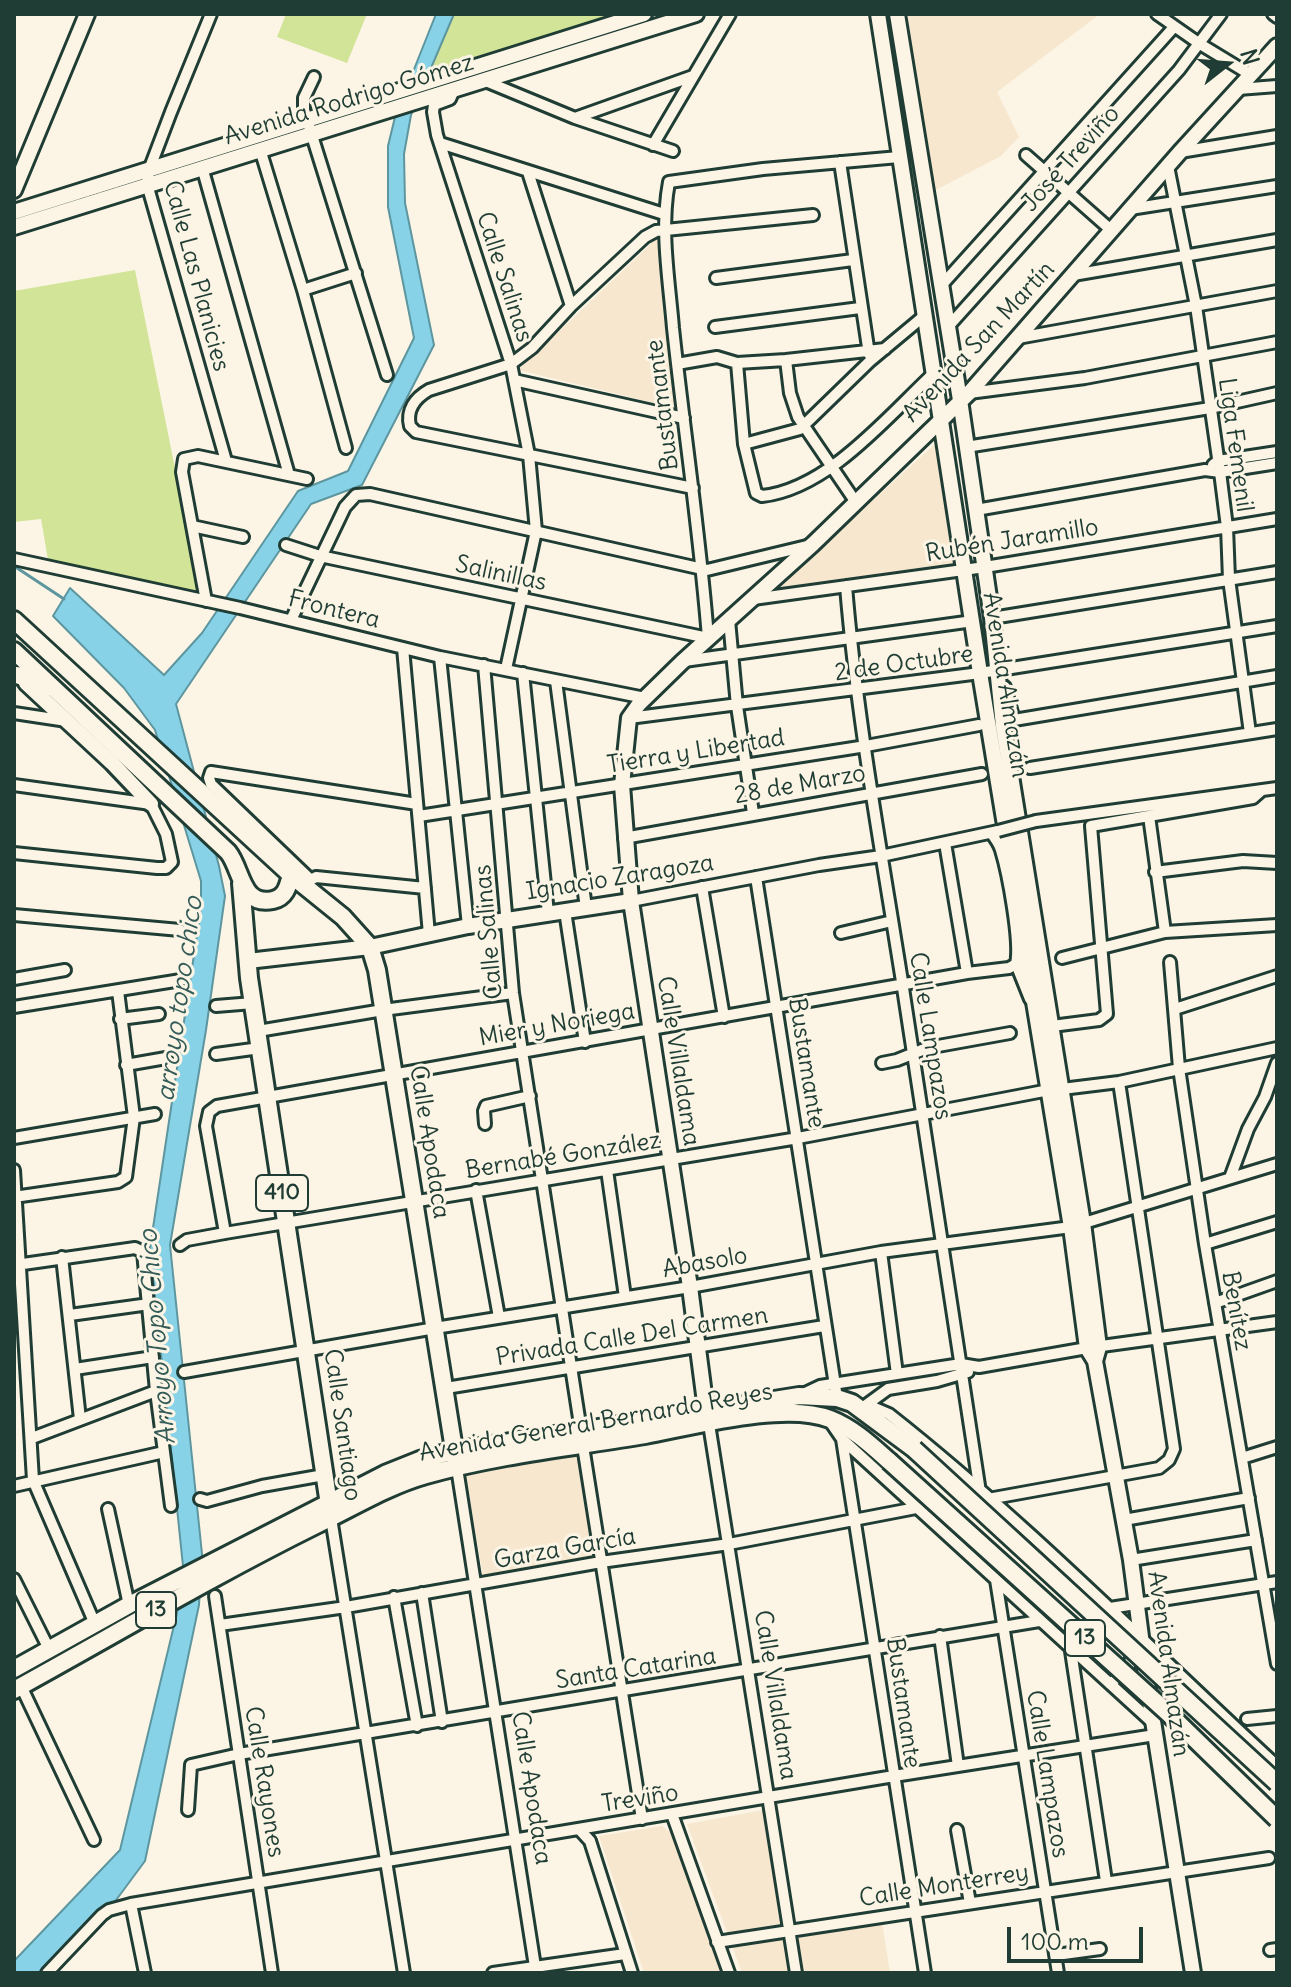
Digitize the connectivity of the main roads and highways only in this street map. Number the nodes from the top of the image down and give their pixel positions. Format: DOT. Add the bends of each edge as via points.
graph roads {
  1 [pos="87,14"];
  2 [pos="644,14"];
  3 [pos="696,14"];
  4 [pos="878,14"];
  5 [pos="897,14"];
  6 [pos="1277,46"];
  7 [pos="148,177"];
  8 [pos="14,190"];
  9 [pos="79,199"];
  10 [pos="14,212"];
  11 [pos="14,227"];
  12 [pos="964,397"];
  13 [pos="941,418"];
  14 [pos="14,620"];
  15 [pos="14,651"];
  16 [pos="16,674"];
  17 [pos="66,701"];
  18 [pos="629,718"];
  19 [pos="158,800"];
  20 [pos="291,875"];
  21 [pos="241,883"];
  22 [pos="631,901"];
  23 [pos="370,947"];
  24 [pos="248,961"];
  25 [pos="1055,1090"];
  26 [pos="708,1417"];
  27 [pos="456,1459"];
  28 [pos="330,1511"];
  29 [pos="14,1669"];
  30 [pos="18,1688"];
  31 [pos="1277,1783"];
  32 [pos="1277,1819"];
  33 [pos="1193,1973"];
  1 -- 8 [label="main road"];
  2 -- 7 [label="main road, Avenida Rodrigo Gómez" via="307,118"];
  3 -- 7 [label="main road, Avenida Rodrigo Gómez" via="202,167"];
  4 -- 13 [label="main road, Avenida Almazán"];
  5 -- 12 [label="main road, Avenida Almazán" via="947,328"];
  6 -- 12 [label="main road, Avenida San Martín"];
  7 -- 9 [label="main road, Avenida Rodrigo Gómez"];
  9 -- 10 [label="main road, Avenida Rodrigo Gómez"];
  9 -- 11 [label="main road, Avenida Rodrigo Gómez"];
  12 -- 13 [label="main road, Avenida San Martín"];
  12 -- 25 [label="main road, Avenida Almazán" via="1005,738 1052,1026"];
  13 -- 18 [label="main road, Avenida San Martín"];
  13 -- 25 [label="main road, Avenida Almazán" via="1036,1012"];
  14 -- 20 [label="main road, Calle Apodaca"];
  15 -- 17 [label="main road, 410"];
  16 -- 17 [label="main road"];
  16 -- 19 [label="main road"];
  17 -- 19 [label="main road, 410"];
  18 -- 22 [label="main road, Calle Villaldama" via="622,785"];
  19 -- 21 [label="main road, 410" via="220,844"];
  20 -- 21 [label="main road" via="285,893 271,900 256,898"];
  20 -- 23 [label="main road, Calle Apodaca" via="308,882"];
  21 -- 24 [label="main road, Calle Santiago / 410"];
  22 -- 23 [label="main road, Ignacio Zaragoza"];
  22 -- 26 [label="main road, Calle Villaldama"];
  23 -- 24 [label="main road, Ignacio Zaragoza"];
  23 -- 27 [label="main road, Calle Apodaca"];
  24 -- 28 [label="main road, Calle Santiago / 410"];
  25 -- 33 [label="main road, Avenida Almazán"];
  26 -- 27 [label="main road, Avenida General Bernardo Reyes / 13"];
  26 -- 31 [label="main road, Avenida General Bernardo Reyes / 13, bridge" via="836,1390 914,1449"];
  26 -- 32 [label="main road, Avenida General Bernardo Reyes / 13, bridge" via="815,1415 848,1428 1168,1713"];
  27 -- 28 [label="main road, Avenida General Bernardo Reyes / 13" via="385,1474"];
  28 -- 29 [label="main road, Avenida General Bernardo Reyes / 13" via="129,1605"];
  28 -- 30 [label="main road, Avenida General Bernardo Reyes / 13"];
}
